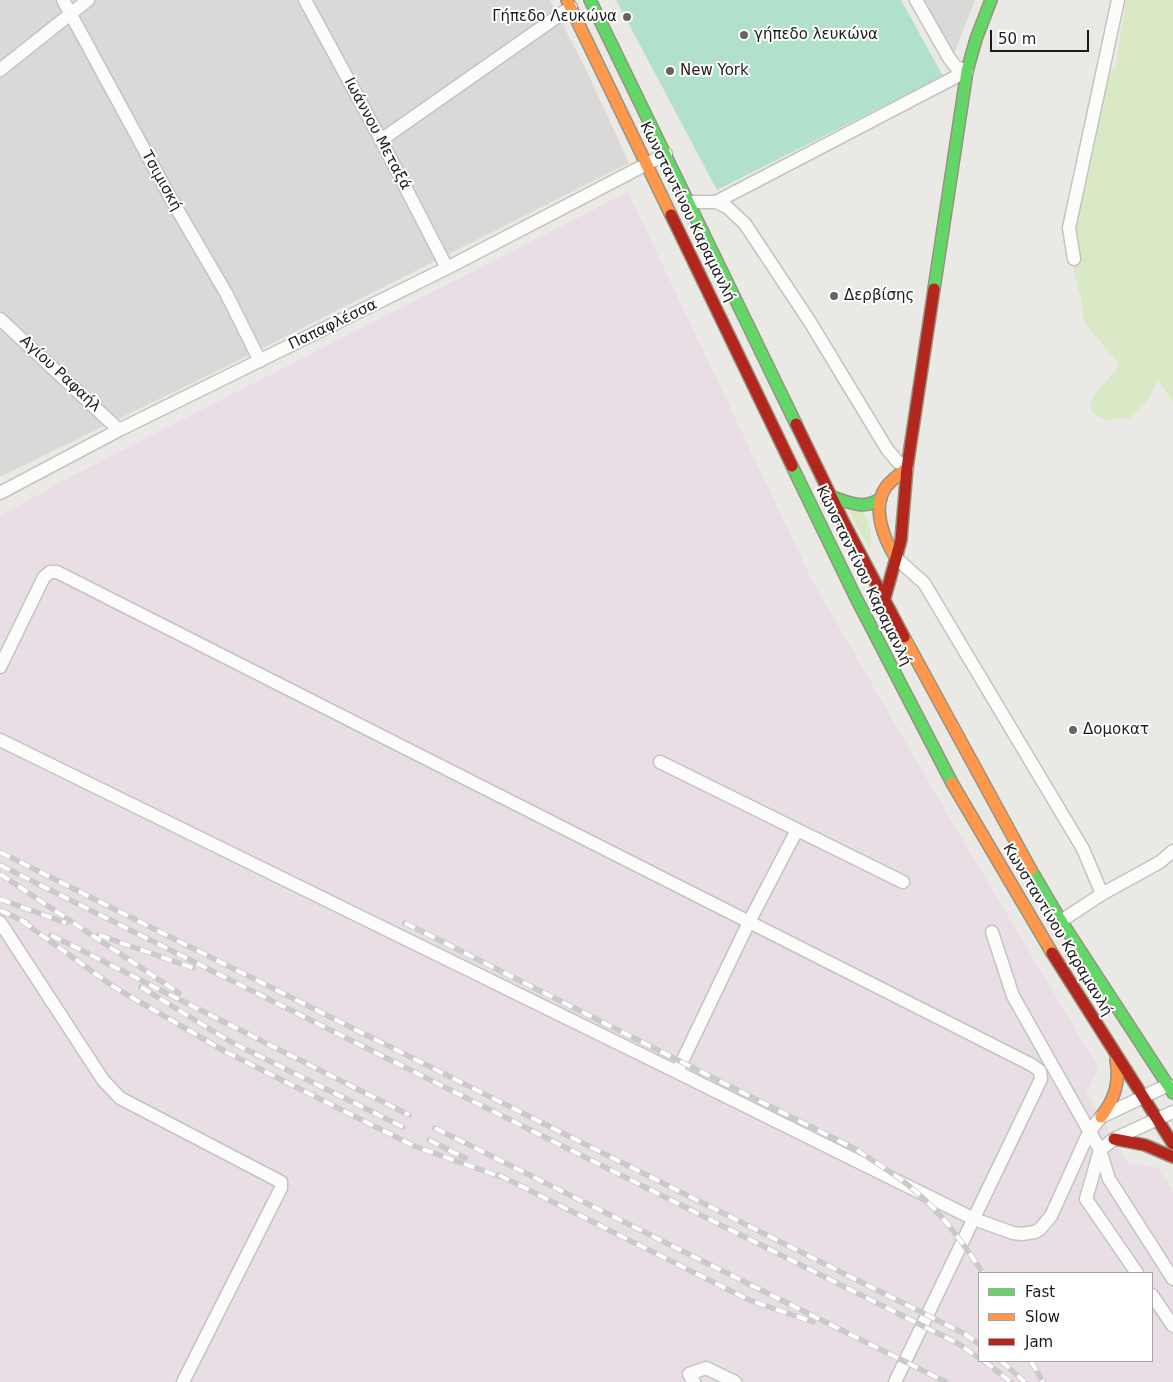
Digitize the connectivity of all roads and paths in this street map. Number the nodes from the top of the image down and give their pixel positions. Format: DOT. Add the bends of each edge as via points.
graph roads {
  1 [pos="63,0"];
  2 [pos="88,0"];
  3 [pos="305,0"];
  4 [pos="590,0"];
  5 [pos="916,0"];
  6 [pos="991,0"];
  7 [pos="1118,0"];
  8 [pos="569,4"];
  9 [pos="70,14"];
  10 [pos="0,70"];
  11 [pos="967,71"];
  12 [pos="381,140"];
  13 [pos="666,154"];
  14 [pos="647,164"];
  15 [pos="689,202"];
  16 [pos="716,202"];
  17 [pos="1074,259"];
  18 [pos="447,268"];
  19 [pos="0,318"];
  20 [pos="260,361"];
  21 [pos="119,430"];
  22 [pos="907,468"];
  23 [pos="0,493"];
  24 [pos="830,496"];
  25 [pos="880,498"];
  26 [pos="896,558"];
  27 [pos="884,601"];
  28 [pos="0,667"];
  29 [pos="0,740"];
  30 [pos="660,762"];
  31 [pos="797,830"];
  32 [pos="1173,851"];
  33 [pos="903,882"];
  34 [pos="1102,894"];
  35 [pos="1061,921"];
  36 [pos="0,922"];
  37 [pos="749,922"];
  38 [pos="992,932"];
  39 [pos="1114,1052"];
  40 [pos="677,1072"];
  41 [pos="1170,1089"];
  42 [pos="1143,1096"];
  43 [pos="1173,1112"];
  44 [pos="1101,1117"];
  45 [pos="1158,1118"];
  46 [pos="1089,1132"];
  47 [pos="1114,1139"];
  48 [pos="1173,1144"];
  49 [pos="1100,1150"];
  50 [pos="1173,1156"];
  51 [pos="974,1219"];
  52 [pos="1136,1272"];
  53 [pos="1173,1278"];
  54 [pos="1153,1296"];
  55 [pos="1173,1326"];
  56 [pos="183,1382"];
  57 [pos="694,1382"];
  58 [pos="735,1382"];
  59 [pos="895,1382"];
  1 -- 9 [label="street, Τσιμισκή"];
  2 -- 9 [label="street"];
  3 -- 12 [label="street, Ιωάννου Μεταξά"];
  4 -- 13 [label="main road, Κωνσταντίνου Καραμανλή"];
  5 -- 11 [label="street" via="949,58 956,67"];
  6 -- 11 [label="main road"];
  7 -- 17 [label="street" via="1069,228"];
  8 -- 12 [label="street"];
  8 -- 14 [label="main road, Κωνσταντίνου Καραμανλή"];
  9 -- 10 [label="street"];
  9 -- 20 [label="street, Τσιμισκή"];
  11 -- 16 [label="street"];
  11 -- 22 [label="main road"];
  12 -- 18 [label="street, Ιωάννου Μεταξά"];
  13 -- 14 [label="street, Παπαφλέσσα"];
  13 -- 15 [label="main road, Κωνσταντίνου Καραμανλή"];
  14 -- 18 [label="street, Παπαφλέσσα"];
  14 -- 39 [label="main road, Κωνσταντίνου Καραμανλή" via="890,666 991,850"];
  15 -- 16 [label="street"];
  15 -- 24 [label="main road, Κωνσταντίνου Καραμανλή"];
  16 -- 22 [label="street" via="727,207 745,224 810,322 887,449 897,462"];
  18 -- 20 [label="street, Παπαφλέσσα"];
  19 -- 21 [label="street, Αγίου Ραφαήλ"];
  20 -- 21 [label="street, Παπαφλέσσα"];
  21 -- 23 [label="street, Παπαφλέσσα"];
  22 -- 25 [label="main road" via="890,482"];
  22 -- 26 [label="main road" via="901,540"];
  24 -- 25 [label="main road" via="862,506 873,504"];
  24 -- 27 [label="main road, Κωνσταντίνου Καραμανλή"];
  25 -- 26 [label="main road" via="883,533"];
  26 -- 27 [label="main road"];
  26 -- 34 [label="street" via="924,583 1083,849"];
  27 -- 35 [label="main road, Κωνσταντίνου Καραμανλή" via="1004,824"];
  28 -- 37 [label="street" via="44,577 50,572 57,572"];
  29 -- 40 [label="street"];
  30 -- 31 [label="street"];
  31 -- 33 [label="street"];
  31 -- 37 [label="street"];
  32 -- 34 [label="street" via="1160,862"];
  34 -- 35 [label="street"];
  35 -- 41 [label="main road, Κωνσταντίνου Καραμανλή"];
  36 -- 56 [label="street" via="103,1080 120,1098 278,1180 282,1185"];
  37 -- 40 [label="street"];
  37 -- 51 [label="street" via="1040,1071 1041,1079"];
  38 -- 46 [label="street" via="1013,996"];
  39 -- 42 [label="main road, Κωνσταντίνου Καραμανλή"];
  39 -- 44 [label="main road" via="1117,1090"];
  40 -- 51 [label="street"];
  41 -- 42 [label="street"];
  42 -- 44 [label="street"];
  42 -- 45 [label="main road, Κωνσταντίνου Καραμανλή"];
  43 -- 45 [label="street"];
  44 -- 46 [label="street"];
  45 -- 47 [label="street"];
  45 -- 48 [label="main road, Κωνσταντίνου Καραμανλή"];
  46 -- 49 [label="street"];
  46 -- 51 [label="street" via="1050,1216 1040,1229 1014,1233"];
  47 -- 49 [label="street"];
  47 -- 50 [label="main road" via="1145,1145"];
  49 -- 52 [label="street" via="1086,1199"];
  49 -- 53 [label="street" via="1109,1178"];
  51 -- 59 [label="street"];
  54 -- 55 [label="street"];
  57 -- 58 [label="street" via="689,1374 706,1368"];
}
